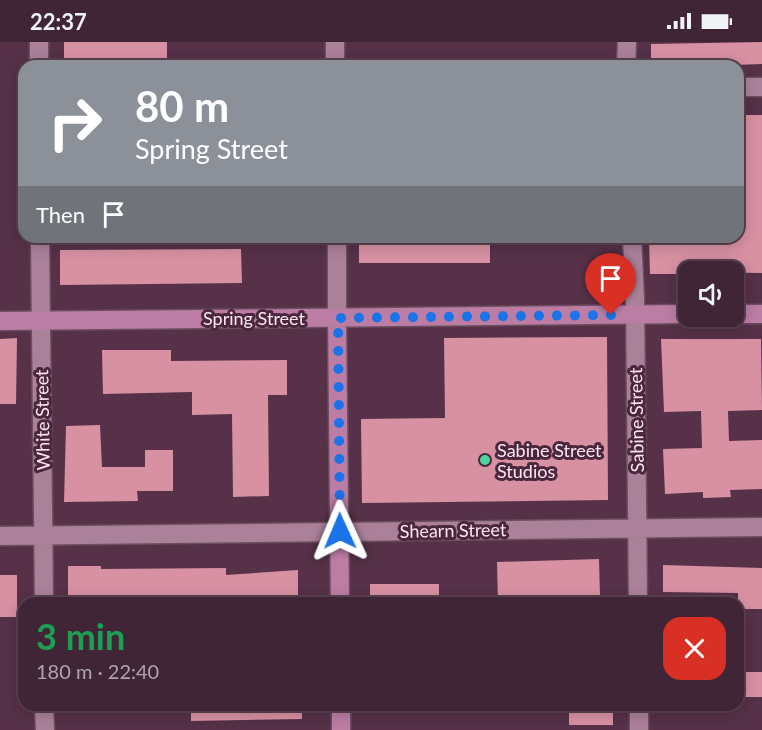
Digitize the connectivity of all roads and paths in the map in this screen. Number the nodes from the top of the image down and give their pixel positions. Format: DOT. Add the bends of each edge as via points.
graph roads {
  1 [pos="39,42"];
  2 [pos="335,42"];
  3 [pos="627,42"];
  4 [pos="39,60"];
  5 [pos="335,60"];
  6 [pos="626,60"];
  7 [pos="744,87"];
  8 [pos="762,87"];
  9 [pos="40,243"];
  10 [pos="337,243"];
  11 [pos="632,243"];
  12 [pos="744,314"];
  13 [pos="762,314"];
  14 [pos="635,315"];
  15 [pos="678,315"];
  16 [pos="338,318"];
  17 [pos="41,320"];
  18 [pos="0,321"];
  19 [pos="762,527"];
  20 [pos="637,528"];
  21 [pos="340,531"];
  22 [pos="43,535"];
  23 [pos="0,536"];
  24 [pos="44,597"];
  25 [pos="340,597"];
  26 [pos="638,597"];
  27 [pos="44,711"];
  28 [pos="341,711"];
  29 [pos="639,711"];
  30 [pos="45,730"];
  31 [pos="341,730"];
  32 [pos="639,730"];
  1 -- 4 [label="street"];
  2 -- 5 [label="street"];
  3 -- 6 [label="street"];
  7 -- 8 [label="street"];
  9 -- 17 [label="street, White Street"];
  10 -- 16 [label="street"];
  11 -- 14 [label="street, Sabine Street"];
  12 -- 13 [label="street"];
  14 -- 15 [label="street, Spring Street"];
  14 -- 16 [label="street, Spring Street"];
  14 -- 20 [label="street, Sabine Street"];
  16 -- 17 [label="street, Spring Street"];
  16 -- 21 [label="street"];
  17 -- 18 [label="street, Spring Street"];
  17 -- 22 [label="street, White Street"];
  19 -- 20 [label="street, Shearn Street"];
  20 -- 21 [label="street, Shearn Street"];
  20 -- 26 [label="street, Sabine Street"];
  21 -- 22 [label="street, Shearn Street"];
  21 -- 25 [label="street"];
  22 -- 23 [label="street, Shearn Street"];
  22 -- 24 [label="street, White Street"];
  27 -- 30 [label="street"];
  28 -- 31 [label="street"];
  29 -- 32 [label="street"];
}
